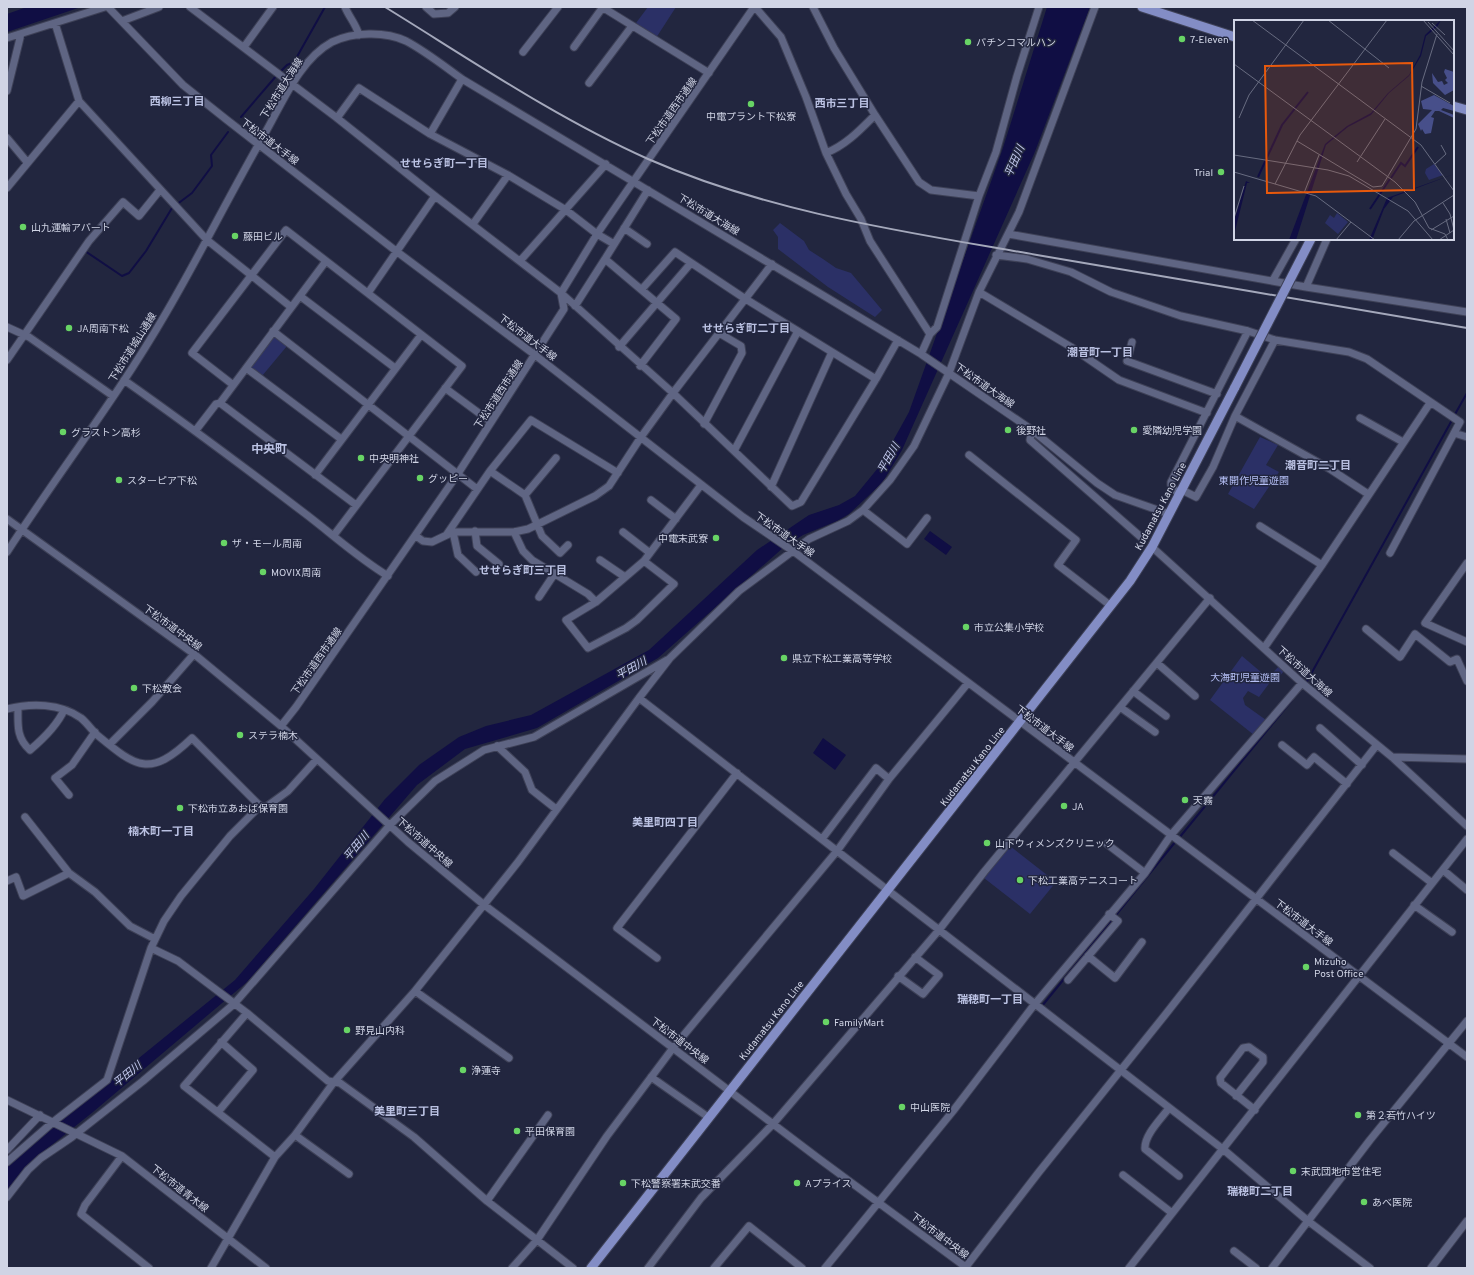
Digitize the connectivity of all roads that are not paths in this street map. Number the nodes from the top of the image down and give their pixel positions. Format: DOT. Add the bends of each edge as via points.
graph roads {
  1 [pos="105,7"];
  2 [pos="108,7"];
  3 [pos="159,7"];
  4 [pos="190,7"];
  5 [pos="273,7"];
  6 [pos="345,7"];
  7 [pos="426,7"];
  8 [pos="455,7"];
  9 [pos="558,7"];
  10 [pos="603,7"];
  11 [pos="754,7"];
  12 [pos="813,7"];
  13 [pos="1039,7"];
  14 [pos="1095,7"];
  15 [pos="1142,7"];
  16 [pos="1164,11"];
  17 [pos="122,21"];
  18 [pos="54,23"];
  19 [pos="632,26"];
  20 [pos="20,34"];
  21 [pos="359,35"];
  22 [pos="1234,37"];
  23 [pos="7,38"];
  24 [pos="244,47"];
  25 [pos="574,47"];
  26 [pos="523,52"];
  27 [pos="710,73"];
  28 [pos="462,79"];
  29 [pos="589,83"];
  30 [pos="293,85"];
  31 [pos="7,91"];
  32 [pos="79,101"];
  33 [pos="1454,106"];
  34 [pos="1467,110"];
  35 [pos="875,115"];
  36 [pos="337,118"];
  37 [pos="430,134"];
  38 [pos="7,138"];
  39 [pos="259,144"];
  40 [pos="826,154"];
  41 [pos="27,162"];
  42 [pos="606,164"];
  43 [pos="508,175"];
  44 [pos="633,181"];
  45 [pos="7,188"];
  46 [pos="160,190"];
  47 [pos="648,190"];
  48 [pos="435,196"];
  49 [pos="979,196"];
  50 [pos="566,210"];
  51 [pos="473,224"];
  52 [pos="624,228"];
  53 [pos="597,234"];
  54 [pos="1008,234"];
  55 [pos="207,240"];
  56 [pos="1295,240"];
  57 [pos="1310,240"];
  58 [pos="1327,240"];
  59 [pos="614,244"];
  60 [pos="647,244"];
  61 [pos="396,251"];
  62 [pos="996,255"];
  63 [pos="605,259"];
  64 [pos="326,261"];
  65 [pos="520,261"];
  66 [pos="692,263"];
  67 [pos="772,264"];
  68 [pos="252,275"];
  69 [pos="1273,280"];
  70 [pos="1306,287"];
  71 [pos="642,290"];
  72 [pos="979,292"];
  73 [pos="368,293"];
  74 [pos="561,293"];
  75 [pos="300,296"];
  76 [pos="744,298"];
  77 [pos="656,302"];
  78 [pos="575,306"];
  79 [pos="291,307"];
  80 [pos="1467,312"];
  81 [pos="7,327"];
  82 [pos="273,331"];
  83 [pos="798,331"];
  84 [pos="1248,331"];
  85 [pos="421,334"];
  86 [pos="719,334"];
  87 [pos="930,334"];
  88 [pos="23,336"];
  89 [pos="898,340"];
  90 [pos="1275,340"];
  91 [pos="1132,342"];
  92 [pos="619,347"];
  93 [pos="832,352"];
  94 [pos="921,354"];
  95 [pos="535,355"];
  96 [pos="7,360"];
  97 [pos="640,366"];
  98 [pos="246,368"];
  99 [pos="395,368"];
  100 [pos="946,371"];
  101 [pos="876,379"];
  102 [pos="124,380"];
  103 [pos="232,384"];
  104 [pos="445,388"];
  105 [pos="673,393"];
  106 [pos="1217,394"];
  107 [pos="113,396"];
  108 [pos="220,402"];
  109 [pos="1430,403"];
  110 [pos="368,404"];
  111 [pos="1207,413"];
  112 [pos="1235,416"];
  113 [pos="1360,418"];
  114 [pos="491,422"];
  115 [pos="704,424"];
  116 [pos="196,430"];
  117 [pos="1032,430"];
  118 [pos="1454,433"];
  119 [pos="408,436"];
  120 [pos="641,437"];
  121 [pos="1467,437"];
  122 [pos="342,439"];
  123 [pos="1403,442"];
  124 [pos="734,451"];
  125 [pos="969,455"];
  126 [pos="556,458"];
  127 [pos="490,471"];
  128 [pos="618,473"];
  129 [pos="315,475"];
  130 [pos="457,475"];
  131 [pos="702,485"];
  132 [pos="771,487"];
  133 [pos="477,489"];
  134 [pos="1107,490"];
  135 [pos="1180,492"];
  136 [pos="1368,494"];
  137 [pos="525,495"];
  138 [pos="651,500"];
  139 [pos="1099,500"];
  140 [pos="356,505"];
  141 [pos="863,510"];
  142 [pos="1169,514"];
  143 [pos="927,518"];
  144 [pos="7,519"];
  145 [pos="676,519"];
  146 [pos="537,525"];
  147 [pos="1260,526"];
  148 [pos="22,530"];
  149 [pos="475,531"];
  150 [pos="453,532"];
  151 [pos="514,532"];
  152 [pos="622,532"];
  153 [pos="334,535"];
  154 [pos="416,536"];
  155 [pos="446,537"];
  156 [pos="1142,538"];
  157 [pos="568,545"];
  158 [pos="1152,547"];
  159 [pos="790,549"];
  160 [pos="7,552"];
  161 [pos="650,553"];
  162 [pos="1390,553"];
  163 [pos="600,560"];
  164 [pos="644,561"];
  165 [pos="1467,563"];
  166 [pos="499,564"];
  167 [pos="1322,565"];
  168 [pos="476,572"];
  169 [pos="555,573"];
  170 [pos="388,576"];
  171 [pos="625,577"];
  172 [pos="539,597"];
  173 [pos="1210,598"];
  174 [pos="596,602"];
  175 [pos="1111,606"];
  176 [pos="1366,629"];
  177 [pos="1467,642"];
  178 [pos="1264,648"];
  179 [pos="194,654"];
  180 [pos="670,658"];
  181 [pos="1157,663"];
  182 [pos="1467,681"];
  183 [pos="968,683"];
  184 [pos="1302,683"];
  185 [pos="1133,691"];
  186 [pos="1195,696"];
  187 [pos="639,698"];
  188 [pos="18,707"];
  189 [pos="1120,707"];
  190 [pos="7,709"];
  191 [pos="64,710"];
  192 [pos="1166,716"];
  193 [pos="1021,722"];
  194 [pos="281,726"];
  195 [pos="1320,728"];
  196 [pos="95,732"];
  197 [pos="1155,732"];
  198 [pos="110,744"];
  199 [pos="1282,745"];
  200 [pos="497,746"];
  201 [pos="1376,746"];
  202 [pos="1392,757"];
  203 [pos="317,759"];
  204 [pos="1467,759"];
  205 [pos="1074,763"];
  206 [pos="1362,765"];
  207 [pos="737,773"];
  208 [pos="889,779"];
  209 [pos="1347,784"];
  210 [pos="69,795"];
  211 [pos="260,806"];
  212 [pos="556,809"];
  213 [pos="25,817"];
  214 [pos="389,824"];
  215 [pos="1467,826"];
  216 [pos="1171,836"];
  217 [pos="822,839"];
  218 [pos="1467,839"];
  219 [pos="1107,844"];
  220 [pos="837,850"];
  221 [pos="1393,853"];
  222 [pos="1443,870"];
  223 [pos="69,873"];
  224 [pos="1145,873"];
  225 [pos="7,881"];
  226 [pos="1432,883"];
  227 [pos="889,889"];
  228 [pos="1467,890"];
  229 [pos="1257,899"];
  230 [pos="483,904"];
  231 [pos="1414,905"];
  232 [pos="1109,914"];
  233 [pos="939,930"];
  234 [pos="1452,932"];
  235 [pos="154,939"];
  236 [pos="1142,942"];
  237 [pos="151,948"];
  238 [pos="1088,956"];
  239 [pos="915,957"];
  240 [pos="657,958"];
  241 [pos="898,976"];
  242 [pos="1359,976"];
  243 [pos="1068,980"];
  244 [pos="415,991"];
  245 [pos="233,1003"];
  246 [pos="1034,1005"];
  247 [pos="247,1013"];
  248 [pos="1467,1021"];
  249 [pos="222,1042"];
  250 [pos="1450,1044"];
  251 [pos="674,1048"];
  252 [pos="1467,1057"];
  253 [pos="509,1058"];
  254 [pos="1121,1071"];
  255 [pos="651,1077"];
  256 [pos="334,1082"];
  257 [pos="729,1090"];
  258 [pos="1236,1096"];
  259 [pos="7,1100"];
  260 [pos="1169,1108"];
  261 [pos="1255,1110"];
  262 [pos="218,1112"];
  263 [pos="40,1115"];
  264 [pos="548,1115"];
  265 [pos="708,1117"];
  266 [pos="54,1122"];
  267 [pos="773,1124"];
  268 [pos="75,1132"];
  269 [pos="295,1135"];
  270 [pos="7,1150"];
  271 [pos="1224,1150"];
  272 [pos="122,1156"];
  273 [pos="275,1157"];
  274 [pos="7,1162"];
  275 [pos="350,1174"];
  276 [pos="1123,1175"];
  277 [pos="1179,1176"];
  278 [pos="7,1198"];
  279 [pos="487,1201"];
  280 [pos="879,1202"];
  281 [pos="1172,1213"];
  282 [pos="1308,1221"];
  283 [pos="1467,1221"];
  284 [pos="228,1238"];
  285 [pos="537,1240"];
  286 [pos="1234,1251"];
  287 [pos="149,1268"];
  288 [pos="211,1268"];
  289 [pos="266,1268"];
  290 [pos="512,1268"];
  291 [pos="573,1268"];
  292 [pos="591,1268"];
  293 [pos="648,1268"];
  294 [pos="714,1268"];
  295 [pos="802,1268"];
  296 [pos="825,1268"];
  297 [pos="966,1268"];
  298 [pos="1129,1268"];
  299 [pos="1256,1268"];
  300 [pos="1272,1268"];
  301 [pos="1370,1268"];
  302 [pos="1431,1268"];
  1 -- 18 [label="street"];
  2 -- 17 [label="street, 下松市道大手線"];
  3 -- 17 [label="street"];
  4 -- 24 [label="street"];
  5 -- 24 [label="street"];
  6 -- 21 [label="street"];
  7 -- 8 [label="street" via="434,14 448,13"];
  9 -- 26 [label="street"];
  10 -- 19 [label="street"];
  10 -- 25 [label="street"];
  11 -- 27 [label="street, 下松市道西市通線"];
  11 -- 40 [label="street" via="781,37 787,49"];
  12 -- 35 [label="street" via="834,48"];
  13 -- 49 [label="street" via="996,152"];
  14 -- 54 [label="street"];
  15 -- 16 [label="main road"];
  16 -- 22 [label="main road"];
  17 -- 39 [label="street, 下松市道大手線" via="183,85"];
  18 -- 20 [label="street"];
  18 -- 32 [label="street"];
  19 -- 27 [label="street"];
  19 -- 29 [label="street"];
  20 -- 23 [label="street"];
  20 -- 31 [label="street"];
  21 -- 28 [label="street, 下松市道大海線" via="386,35 405,41"];
  21 -- 30 [label="street, 下松市道大海線" via="348,36 332,43 318,53 305,66"];
  24 -- 30 [label="street"];
  27 -- 44 [label="street, 下松市道西市通線"];
  28 -- 37 [label="street"];
  28 -- 42 [label="street, 下松市道大海線"];
  30 -- 36 [label="street"];
  30 -- 39 [label="street, 下松市道大海線"];
  32 -- 41 [label="street"];
  32 -- 46 [label="street"];
  33 -- 34 [label="main road"];
  35 -- 40 [label="street" via="865,127 840,147"];
  35 -- 49 [label="street" via="920,182 931,190"];
  36 -- 37 [label="street" via="359,88"];
  36 -- 48 [label="street"];
  37 -- 43 [label="street"];
  38 -- 41 [label="street"];
  39 -- 55 [label="street, 下松市道城山通線"];
  39 -- 61 [label="street, 下松市道大手線"];
  40 -- 87 [label="street" via="870,241"];
  41 -- 45 [label="street"];
  42 -- 44 [label="street, 下松市道大海線"];
  42 -- 50 [label="street"];
  43 -- 50 [label="street"];
  43 -- 51 [label="street"];
  44 -- 47 [label="street, 下松市道大海線"];
  44 -- 53 [label="street, 下松市道西市通線"];
  46 -- 55 [label="street"];
  46 -- 88 [label="street" via="140,216 124,202 89,241"];
  47 -- 52 [label="street"];
  47 -- 67 [label="street, 下松市道大海線"];
  48 -- 51 [label="street"];
  48 -- 61 [label="street"];
  49 -- 87 [label="street" via="937,327"];
  50 -- 53 [label="street"];
  50 -- 65 [label="street"];
  51 -- 65 [label="street"];
  52 -- 59 [label="street"];
  52 -- 60 [label="street"];
  53 -- 59 [label="street"];
  53 -- 74 [label="street, 下松市道西市通線"];
  54 -- 62 [label="street"];
  54 -- 69 [label="street"];
  55 -- 68 [label="street"];
  55 -- 102 [label="street, 下松市道城山通線" via="166,314"];
  56 -- 69 [label="street"];
  57 -- 135 [label="main road, Kudamatsu Kano Line, bridge"];
  58 -- 70 [label="street"];
  59 -- 63 [label="street"];
  61 -- 73 [label="street"];
  61 -- 95 [label="street, 下松市道大手線"];
  62 -- 72 [label="street"];
  62 -- 84 [label="street" via="1027,259 1071,272 1111,292 1181,316"];
  63 -- 71 [label="street"];
  63 -- 78 [label="street"];
  64 -- 68 [label="street" via="286,230"];
  64 -- 73 [label="street"];
  64 -- 75 [label="street"];
  65 -- 74 [label="street"];
  66 -- 71 [label="street" via="675,252"];
  66 -- 76 [label="street"];
  66 -- 77 [label="street"];
  67 -- 76 [label="street"];
  67 -- 89 [label="street, 下松市道大海線"];
  68 -- 79 [label="street"];
  68 -- 103 [label="street" via="192,353"];
  69 -- 70 [label="street"];
  70 -- 80 [label="street"];
  71 -- 77 [label="street"];
  72 -- 100 [label="street"];
  72 -- 111 [label="street" via="1071,347 1119,380"];
  73 -- 85 [label="street"];
  74 -- 78 [label="street"];
  74 -- 95 [label="street, 下松市道西市通線" via="564,309"];
  75 -- 79 [label="street"];
  75 -- 99 [label="street"];
  76 -- 83 [label="street"];
  76 -- 86 [label="street"];
  77 -- 92 [label="street"];
  77 -- 97 [label="street" via="676,319"];
  78 -- 92 [label="street"];
  79 -- 82 [label="street"];
  81 -- 88 [label="street"];
  82 -- 98 [label="street"];
  82 -- 110 [label="street"];
  83 -- 93 [label="street"];
  83 -- 124 [label="street"];
  84 -- 90 [label="street"];
  84 -- 106 [label="street"];
  85 -- 99 [label="street"];
  85 -- 104 [label="street" via="462,366"];
  86 -- 105 [label="street"];
  86 -- 115 [label="street" via="741,346 742,353"];
  87 -- 94 [label="street"];
  88 -- 96 [label="street"];
  88 -- 107 [label="street" via="29,337"];
  89 -- 94 [label="street, 下松市道大海線"];
  89 -- 101 [label="street"];
  90 -- 109 [label="street" via="1333,348 1367,359"];
  90 -- 112 [label="street"];
  91 -- 106 [label="street" via="1127,361"];
  92 -- 97 [label="street"];
  93 -- 101 [label="street"];
  93 -- 132 [label="street"];
  94 -- 100 [label="street, 下松市道大海線"];
  95 -- 114 [label="street, 下松市道西市通線"];
  95 -- 120 [label="street, 下松市道大手線"];
  97 -- 105 [label="street"];
  98 -- 103 [label="street"];
  98 -- 122 [label="street"];
  99 -- 110 [label="street"];
  100 -- 117 [label="street, 下松市道大海線"];
  100 -- 141 [label="street" via="914,446 890,480"];
  101 -- 132 [label="street" via="801,502 792,506"];
  102 -- 107 [label="street, 下松市道城山通線"];
  102 -- 116 [label="street"];
  103 -- 108 [label="street"];
  104 -- 114 [label="street"];
  104 -- 119 [label="street"];
  105 -- 115 [label="street"];
  105 -- 120 [label="street"];
  106 -- 111 [label="street"];
  107 -- 148 [label="street, 下松市道城山通線"];
  108 -- 116 [label="street"];
  108 -- 129 [label="street"];
  109 -- 118 [label="street" via="1460,422"];
  109 -- 123 [label="street"];
  110 -- 119 [label="street"];
  110 -- 122 [label="street"];
  111 -- 135 [label="street" via="1171,482 1171,485"];
  112 -- 135 [label="street" via="1213,467 1196,497"];
  112 -- 136 [label="street" via="1330,469"];
  113 -- 123 [label="street"];
  114 -- 130 [label="street, 下松市道西市通線"];
  115 -- 124 [label="street"];
  116 -- 153 [label="street"];
  117 -- 134 [label="street, 下松市道大海線"];
  117 -- 139 [label="street" via="1030,440"];
  118 -- 121 [label="street"];
  118 -- 162 [label="street"];
  119 -- 130 [label="street"];
  119 -- 140 [label="street"];
  120 -- 128 [label="street"];
  120 -- 131 [label="street, 下松市道大手線"];
  122 -- 129 [label="street"];
  123 -- 136 [label="street"];
  124 -- 132 [label="street"];
  125 -- 175 [label="street" via="1076,540 1058,565"];
  126 -- 137 [label="street"];
  127 -- 128 [label="street" via="531,420"];
  127 -- 133 [label="street"];
  127 -- 137 [label="street"];
  128 -- 146 [label="street" via="609,486 595,496"];
  129 -- 140 [label="street"];
  130 -- 133 [label="street"];
  130 -- 154 [label="street, 下松市道西市通線"];
  131 -- 145 [label="street"];
  131 -- 159 [label="street, 下松市道大手線"];
  133 -- 155 [label="street"];
  134 -- 139 [label="street"];
  134 -- 142 [label="street, 下松市道大海線" via="1135,503"];
  135 -- 142 [label="main road, Kudamatsu Kano Line"];
  136 -- 167 [label="street"];
  137 -- 146 [label="street"];
  138 -- 145 [label="street"];
  139 -- 156 [label="street"];
  140 -- 153 [label="street"];
  141 -- 143 [label="street" via="907,544"];
  141 -- 159 [label="street" via="848,521"];
  142 -- 158 [label="main road, Kudamatsu Kano Line"];
  144 -- 148 [label="street, 下松市道中央線"];
  145 -- 161 [label="street"];
  146 -- 151 [label="street"];
  146 -- 157 [label="street" via="542,536 560,553"];
  147 -- 167 [label="street"];
  148 -- 160 [label="street, 下松市道城山通線"];
  148 -- 179 [label="street, 下松市道中央線"];
  149 -- 150 [label="street"];
  149 -- 151 [label="street"];
  149 -- 166 [label="street" via="477,546"];
  150 -- 155 [label="street"];
  150 -- 168 [label="street" via="458,555"];
  151 -- 169 [label="street" via="523,551 532,560"];
  152 -- 161 [label="street"];
  153 -- 170 [label="street"];
  154 -- 155 [label="street" via="423,541 432,542"];
  154 -- 170 [label="street, 下松市道西市通線"];
  158 -- 173 [label="street, 下松市道大海線"];
  158 -- 175 [label="main road, Kudamatsu Kano Line"];
  159 -- 180 [label="street" via="739,591"];
  159 -- 183 [label="street, 下松市道大手線"];
  161 -- 164 [label="street"];
  163 -- 171 [label="street"];
  164 -- 171 [label="street"];
  164 -- 174 [label="street" via="674,584 637,620 588,648 566,620"];
  165 -- 177 [label="street" via="1425,623"];
  167 -- 178 [label="street"];
  169 -- 172 [label="street"];
  169 -- 174 [label="street"];
  170 -- 194 [label="street, 下松市道西市通線"];
  171 -- 174 [label="street"];
  173 -- 178 [label="street, 下松市道大海線"];
  173 -- 181 [label="street"];
  175 -- 193 [label="main road, Kudamatsu Kano Line"];
  176 -- 182 [label="street" via="1400,657 1415,634 1450,662 1457,659"];
  178 -- 184 [label="street, 下松市道大海線"];
  179 -- 194 [label="street, 下松市道中央線"];
  179 -- 198 [label="street" via="152,702"];
  180 -- 187 [label="street"];
  180 -- 200 [label="street" via="534,737"];
  181 -- 185 [label="street"];
  181 -- 186 [label="street"];
  183 -- 193 [label="street, 下松市道大手線"];
  183 -- 208 [label="street"];
  184 -- 201 [label="street, 下松市道大海線"];
  184 -- 216 [label="street"];
  185 -- 189 [label="street"];
  185 -- 192 [label="street"];
  187 -- 207 [label="street"];
  187 -- 212 [label="street"];
  188 -- 190 [label="street"];
  188 -- 191 [label="street" via="48,705"];
  188 -- 191 [label="street" via="18,732 23,745 30,750 44,738"];
  189 -- 197 [label="street"];
  189 -- 205 [label="street"];
  191 -- 196 [label="street" via="81,718"];
  193 -- 205 [label="street, 下松市道大手線"];
  193 -- 227 [label="main road, Kudamatsu Kano Line"];
  194 -- 203 [label="street, 下松市道中央線"];
  195 -- 206 [label="street"];
  196 -- 198 [label="street"];
  196 -- 210 [label="street" via="72,765 55,778"];
  198 -- 211 [label="street" via="127,759 144,765 170,756 192,738"];
  199 -- 209 [label="street" via="1307,765 1314,757"];
  200 -- 212 [label="street" via="525,772 532,790"];
  200 -- 214 [label="street" via="484,750 435,781"];
  201 -- 202 [label="street, 下松市道大海線"];
  201 -- 206 [label="street"];
  202 -- 204 [label="street"];
  202 -- 215 [label="street, 下松市道大海線"];
  203 -- 211 [label="street" via="288,791 266,807"];
  203 -- 214 [label="street, 下松市道中央線"];
  205 -- 216 [label="street, 下松市道大手線"];
  205 -- 233 [label="street"];
  206 -- 209 [label="street"];
  207 -- 217 [label="street"];
  207 -- 240 [label="street" via="617,928"];
  208 -- 217 [label="street" via="876,768"];
  208 -- 220 [label="street"];
  209 -- 229 [label="street"];
  211 -- 235 [label="street" via="230,836 181,896"];
  212 -- 230 [label="street" via="518,862"];
  213 -- 223 [label="street"];
  214 -- 230 [label="street, 下松市道中央線"];
  214 -- 245 [label="street"];
  216 -- 224 [label="street"];
  216 -- 229 [label="street, 下松市道大手線"];
  217 -- 220 [label="street"];
  218 -- 222 [label="street"];
  219 -- 224 [label="street"];
  220 -- 227 [label="street"];
  220 -- 251 [label="street"];
  221 -- 226 [label="street"];
  222 -- 226 [label="street"];
  222 -- 228 [label="street"];
  223 -- 225 [label="street" via="23,896 16,877"];
  223 -- 235 [label="street" via="95,892 130,926"];
  224 -- 232 [label="street"];
  226 -- 231 [label="street"];
  227 -- 233 [label="street"];
  227 -- 257 [label="main road, Kudamatsu Kano Line"];
  229 -- 242 [label="street, 下松市道大手線"];
  229 -- 254 [label="street"];
  230 -- 244 [label="street"];
  230 -- 251 [label="street, 下松市道中央線"];
  231 -- 234 [label="street"];
  231 -- 242 [label="street"];
  232 -- 238 [label="street" via="1118,921"];
  232 -- 246 [label="street"];
  233 -- 239 [label="street"];
  233 -- 246 [label="street"];
  235 -- 237 [label="street"];
  236 -- 238 [label="street" via="1115,978"];
  237 -- 245 [label="street" via="178,961"];
  237 -- 266 [label="street" via="107,1080"];
  238 -- 243 [label="street"];
  239 -- 241 [label="street"];
  239 -- 241 [label="street" via="939,975 923,994"];
  241 -- 267 [label="street"];
  242 -- 250 [label="street, 下松市道大手線"];
  242 -- 261 [label="street"];
  244 -- 253 [label="street"];
  244 -- 256 [label="street"];
  245 -- 247 [label="street"];
  245 -- 268 [label="street" via="143,1081"];
  246 -- 254 [label="street"];
  246 -- 280 [label="street"];
  247 -- 249 [label="street"];
  247 -- 256 [label="street" via="328,1081"];
  248 -- 250 [label="street"];
  249 -- 262 [label="street" via="253,1070"];
  249 -- 262 [label="street" via="184,1086"];
  250 -- 252 [label="street, 下松市道大手線"];
  250 -- 282 [label="street" via="1370,1140"];
  251 -- 255 [label="street"];
  251 -- 257 [label="street, 下松市道中央線"];
  254 -- 260 [label="street"];
  254 -- 297 [label="street"];
  255 -- 265 [label="street"];
  255 -- 285 [label="street" via="607,1136"];
  256 -- 269 [label="street"];
  256 -- 279 [label="street" via="340,1083 414,1137"];
  257 -- 265 [label="main road, Kudamatsu Kano Line"];
  257 -- 267 [label="street, 下松市道中央線"];
  258 -- 258 [label="street" via="1263,1062 1263,1057 1249,1047 1243,1048 1220,1078 1221,1084"];
  258 -- 261 [label="street"];
  259 -- 263 [label="street"];
  260 -- 271 [label="street"];
  260 -- 277 [label="street" via="1150,1134 1145,1149"];
  261 -- 271 [label="street"];
  262 -- 273 [label="street"];
  263 -- 266 [label="street"];
  263 -- 270 [label="street"];
  264 -- 279 [label="street"];
  265 -- 292 [label="main road, Kudamatsu Kano Line"];
  266 -- 268 [label="street, 下松市道青木線"];
  266 -- 274 [label="street"];
  267 -- 280 [label="street, 下松市道中央線"];
  267 -- 293 [label="street" via="701,1198"];
  268 -- 272 [label="street, 下松市道青木線"];
  268 -- 278 [label="street" via="28,1170"];
  269 -- 273 [label="street"];
  269 -- 275 [label="street"];
  271 -- 281 [label="street"];
  271 -- 282 [label="street"];
  272 -- 284 [label="street, 下松市道青木線"];
  272 -- 287 [label="street" via="80,1214"];
  273 -- 284 [label="street"];
  276 -- 281 [label="street"];
  279 -- 285 [label="street"];
  280 -- 296 [label="street"];
  280 -- 297 [label="street, 下松市道中央線"];
  281 -- 298 [label="street"];
  282 -- 300 [label="street"];
  282 -- 301 [label="street"];
  283 -- 302 [label="street"];
  284 -- 288 [label="street"];
  284 -- 289 [label="street, 下松市道青木線"];
  285 -- 290 [label="street"];
  285 -- 291 [label="street"];
  286 -- 299 [label="street"];
  294 -- 295 [label="street" via="749,1226"];
}
